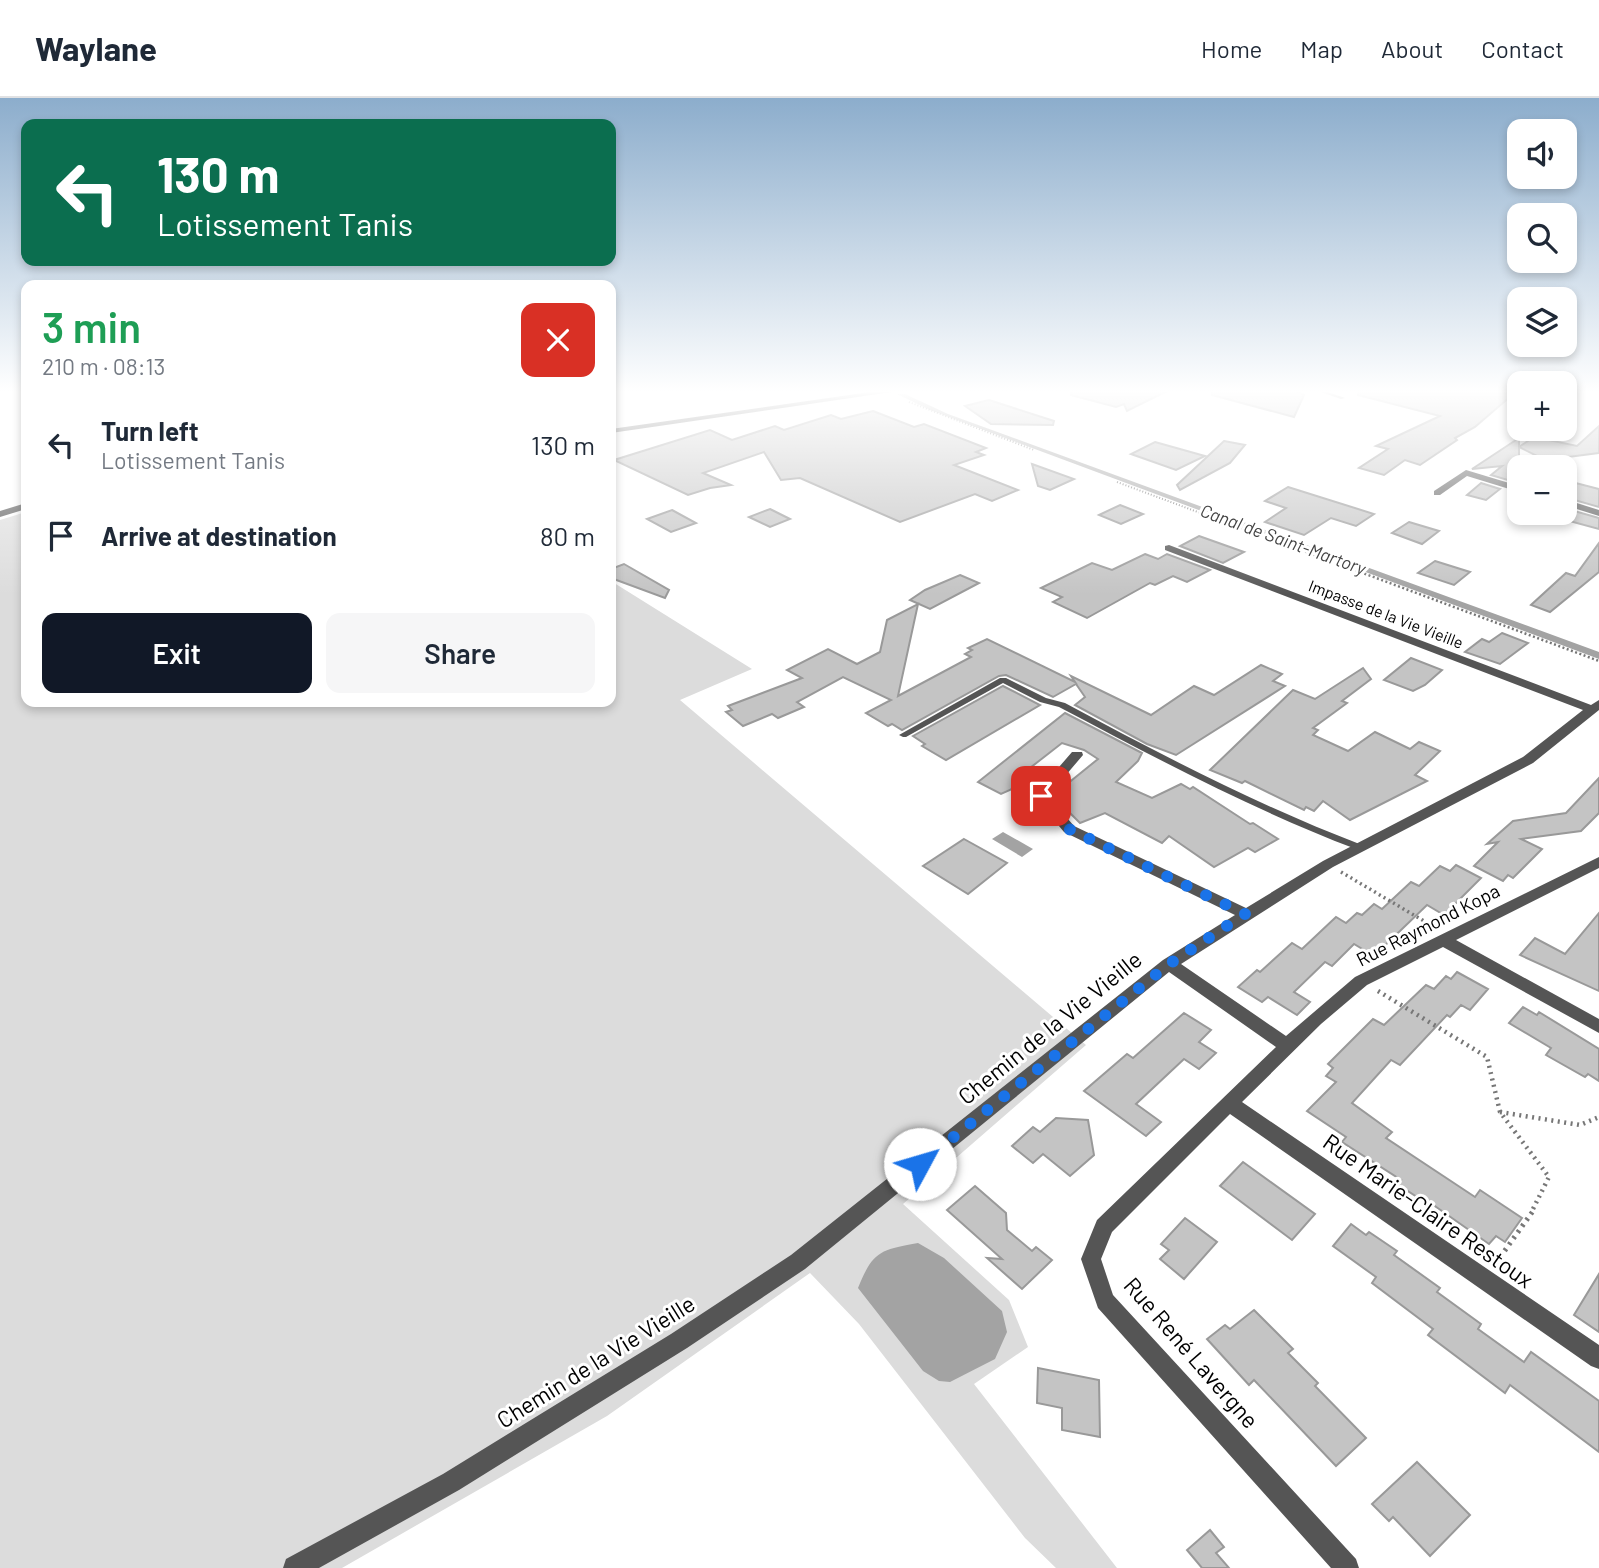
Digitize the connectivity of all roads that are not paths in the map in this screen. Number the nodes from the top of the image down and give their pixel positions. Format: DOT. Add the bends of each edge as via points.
graph roads {
  1 [pos="1507,485"];
  2 [pos="1437,493"];
  3 [pos="1577,506"];
  4 [pos="21,508"];
  5 [pos="1599,513"];
  6 [pos="0,514"];
  7 [pos="1169,548"];
  8 [pos="1595,707"];
  9 [pos="903,735"];
  10 [pos="1077,755"];
  11 [pos="1359,848"];
  12 [pos="1599,862"];
  13 [pos="1245,914"];
  14 [pos="1443,940"];
  15 [pos="1169,964"];
  16 [pos="1599,1027"];
  17 [pos="1286,1045"];
  18 [pos="1230,1104"];
  19 [pos="1599,1358"];
  20 [pos="295,1568"];
  21 [pos="1347,1568"];
  1 -- 2 [label="street" via="1466,473"];
  3 -- 5 [label="street"];
  4 -- 6 [label="street"];
  7 -- 8 [label="street, Impasse de la Vie Vieille"];
  8 -- 11 [label="street, Chemin de la Vie Vieille" via="1528,760"];
  9 -- 11 [label="lane" via="1003,680 1312,831"];
  10 -- 13 [label="street" via="1041,796 1069,829"];
  11 -- 13 [label="street, Chemin de la Vie Vieille"];
  12 -- 14 [label="street, Rue Raymond Kopa"];
  13 -- 15 [label="street, Chemin de la Vie Vieille"];
  14 -- 16 [label="street"];
  14 -- 17 [label="street, Rue Raymond Kopa" via="1361,981"];
  15 -- 17 [label="street"];
  15 -- 20 [label="street, Chemin de la Vie Vieille" via="798,1262 451,1482"];
  17 -- 18 [label="street, Rue Raymond Kopa"];
  18 -- 19 [label="street, Rue Marie-Claire Restoux"];
  18 -- 21 [label="street, Rue René Lavergne" via="1104,1226 1091,1259 1105,1301"];
}
